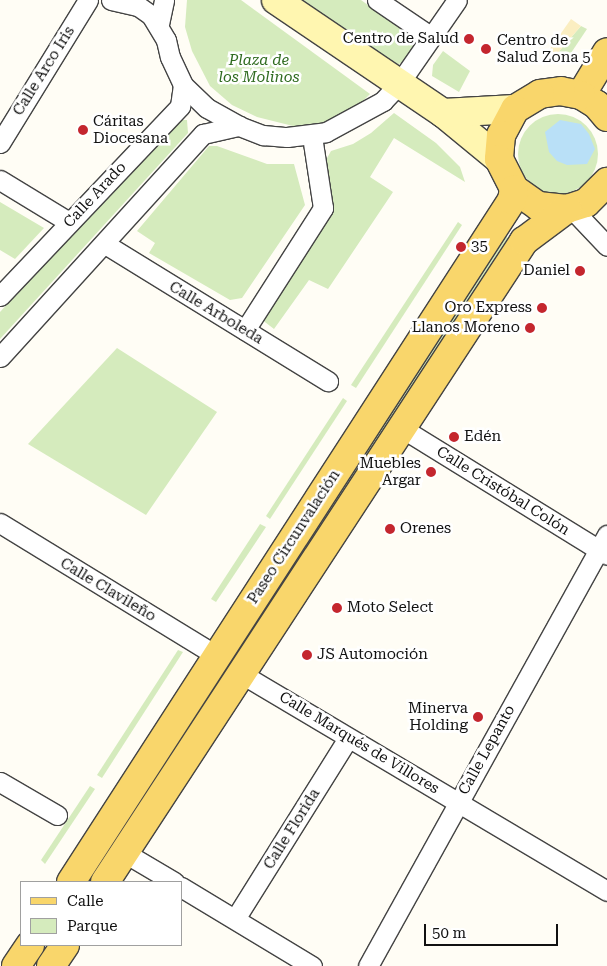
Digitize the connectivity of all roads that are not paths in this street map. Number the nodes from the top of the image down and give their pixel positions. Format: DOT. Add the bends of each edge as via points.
graph roads {
  1 [pos="111,0"];
  2 [pos="164,0"];
  3 [pos="276,0"];
  4 [pos="377,0"];
  5 [pos="457,0"];
  6 [pos="86,3"];
  7 [pos="159,24"];
  8 [pos="430,36"];
  9 [pos="607,52"];
  10 [pos="183,85"];
  11 [pos="398,85"];
  12 [pos="581,95"];
  13 [pos="515,109"];
  14 [pos="443,113"];
  15 [pos="607,117"];
  16 [pos="239,126"];
  17 [pos="203,134"];
  18 [pos="312,136"];
  19 [pos="0,143"];
  20 [pos="499,159"];
  21 [pos="0,180"];
  22 [pos="607,182"];
  23 [pos="514,189"];
  24 [pos="569,209"];
  25 [pos="69,222"];
  26 [pos="105,244"];
  27 [pos="607,246"];
  28 [pos="0,296"];
  29 [pos="245,330"];
  30 [pos="0,357"];
  31 [pos="328,381"];
  32 [pos="400,427"];
  33 [pos="0,523"];
  34 [pos="604,546"];
  35 [pos="217,656"];
  36 [pos="240,673"];
  37 [pos="348,738"];
  38 [pos="0,782"];
  39 [pos="458,802"];
  40 [pos="57,815"];
  41 [pos="125,852"];
  42 [pos="72,881"];
  43 [pos="106,881"];
  44 [pos="172,881"];
  45 [pos="182,888"];
  46 [pos="607,891"];
  47 [pos="235,920"];
  48 [pos="29,946"];
  49 [pos="64,946"];
  50 [pos="16,966"];
  51 [pos="51,966"];
  52 [pos="312,966"];
  53 [pos="368,966"];
  1 -- 7 [label="street" via="138,6"];
  2 -- 7 [label="street"];
  3 -- 11 [label="main road"];
  4 -- 8 [label="street"];
  5 -- 8 [label="street"];
  6 -- 19 [label="street, Calle Arco Iris"];
  7 -- 10 [label="street"];
  8 -- 11 [label="street"];
  9 -- 12 [label="main road"];
  10 -- 16 [label="street" via="207,108"];
  10 -- 17 [label="street" via="202,116"];
  10 -- 25 [label="street, Calle Arado" via="180,106"];
  11 -- 14 [label="main road"];
  11 -- 18 [label="street" via="371,110"];
  12 -- 13 [label="main road" via="561,91 540,94"];
  12 -- 15 [label="main road" via="597,105"];
  13 -- 14 [label="main road"];
  13 -- 20 [label="main road" via="501,135"];
  14 -- 20 [label="main road"];
  16 -- 17 [label="street"];
  16 -- 18 [label="street" via="263,135"];
  17 -- 26 [label="street"];
  18 -- 29 [label="street" via="323,208"];
  20 -- 23 [label="main road"];
  21 -- 25 [label="street"];
  22 -- 24 [label="main road, Paseo Circunvalación" via="586,203"];
  23 -- 24 [label="main road" via="538,206"];
  23 -- 35 [label="main road, Paseo Circunvalación" via="512,200"];
  24 -- 27 [label="street"];
  24 -- 32 [label="main road, Paseo Circunvalación" via="524,241"];
  25 -- 28 [label="street, Calle Arado"];
  26 -- 29 [label="street, Calle Arboleda"];
  26 -- 30 [label="street"];
  29 -- 31 [label="street, Calle Arboleda"];
  32 -- 34 [label="street, Calle Cristóbal Colón"];
  32 -- 36 [label="main road, Paseo Circunvalación"];
  33 -- 35 [label="street, Calle Clavileño"];
  34 -- 39 [label="street, Calle Lepanto"];
  35 -- 42 [label="main road, Paseo Circunvalación"];
  36 -- 37 [label="street, Calle Marqués de Villores"];
  36 -- 41 [label="main road, Paseo Circunvalación"];
  37 -- 39 [label="street, Calle Marqués de Villores"];
  37 -- 47 [label="street, Calle Florida"];
  38 -- 40 [label="street"];
  39 -- 46 [label="street, Calle Marqués de Villores"];
  39 -- 53 [label="street, Calle Lepanto"];
  41 -- 43 [label="main road, Paseo Circunvalación"];
  41 -- 44 [label="street"];
  45 -- 47 [label="street"];
  47 -- 52 [label="street"];
  48 -- 50 [label="main road"];
  49 -- 51 [label="main road"];
}
